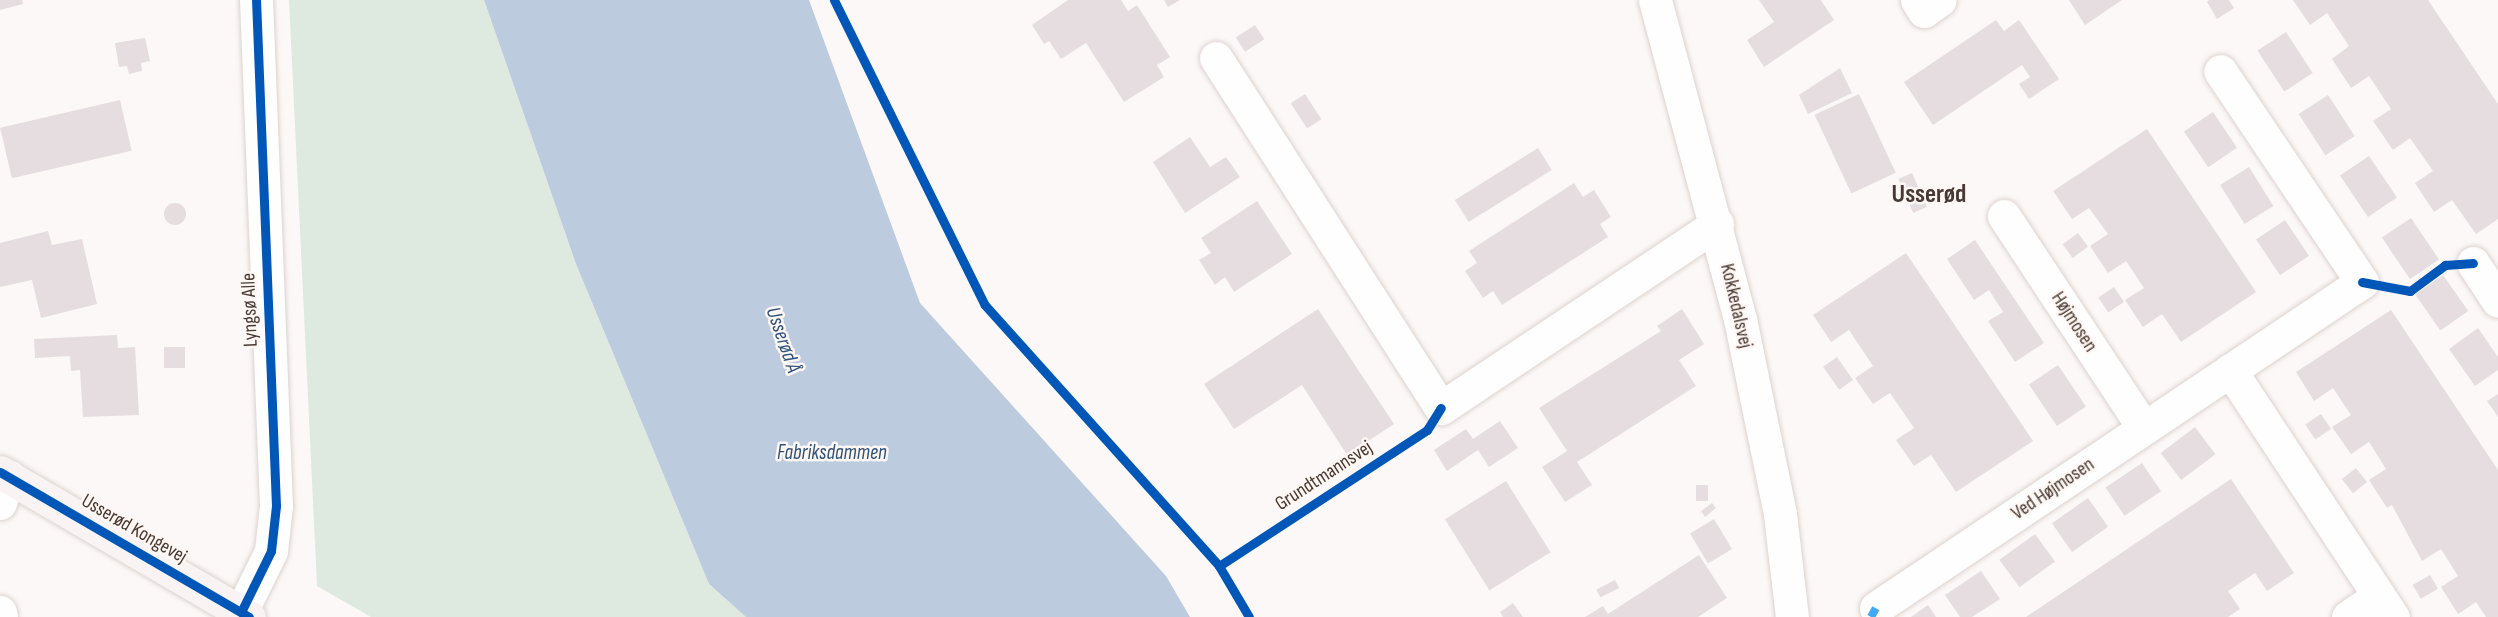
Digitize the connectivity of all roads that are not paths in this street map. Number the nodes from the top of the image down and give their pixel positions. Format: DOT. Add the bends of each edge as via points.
graph roads {
  1 [pos="256,0"];
  2 [pos="1654,0"];
  3 [pos="1917,0"];
  4 [pos="1940,0"];
  5 [pos="1216,58"];
  6 [pos="2220,71"];
  7 [pos="2004,216"];
  8 [pos="1717,225"];
  9 [pos="2473,263"];
  10 [pos="2498,301"];
  11 [pos="2230,370"];
  12 [pos="2144,428"];
  13 [pos="3,484"];
  14 [pos="2386,607"];
  15 [pos="1876,608"];
  16 [pos="0,612"];
  17 [pos="245,615"];
  18 [pos="1,617"];
  19 [pos="1792,617"];
  20 [pos="2348,617"];
  1 -- 17 [label="street, Lyngsø Alle" via="276,506 271,550"];
  2 -- 8 [label="street, Kokkedalsvej"];
  3 -- 4 [label="street" via="1923,11"];
  5 -- 8 [label="street" via="1441,408"];
  6 -- 11 [label="street, Ved Højmosen" via="2362,282"];
  7 -- 12 [label="street, Højmosen"];
  8 -- 19 [label="street, Kokkedalsvej" via="1780,514"];
  9 -- 10 [label="street"];
  11 -- 12 [label="street, Ved Højmosen"];
  11 -- 14 [label="street"];
  12 -- 15 [label="street, Ved Højmosen"];
  13 -- 17 [label="main road, Usserød Kongevej"];
  14 -- 20 [label="street"];
  16 -- 18 [label="street"];
}
